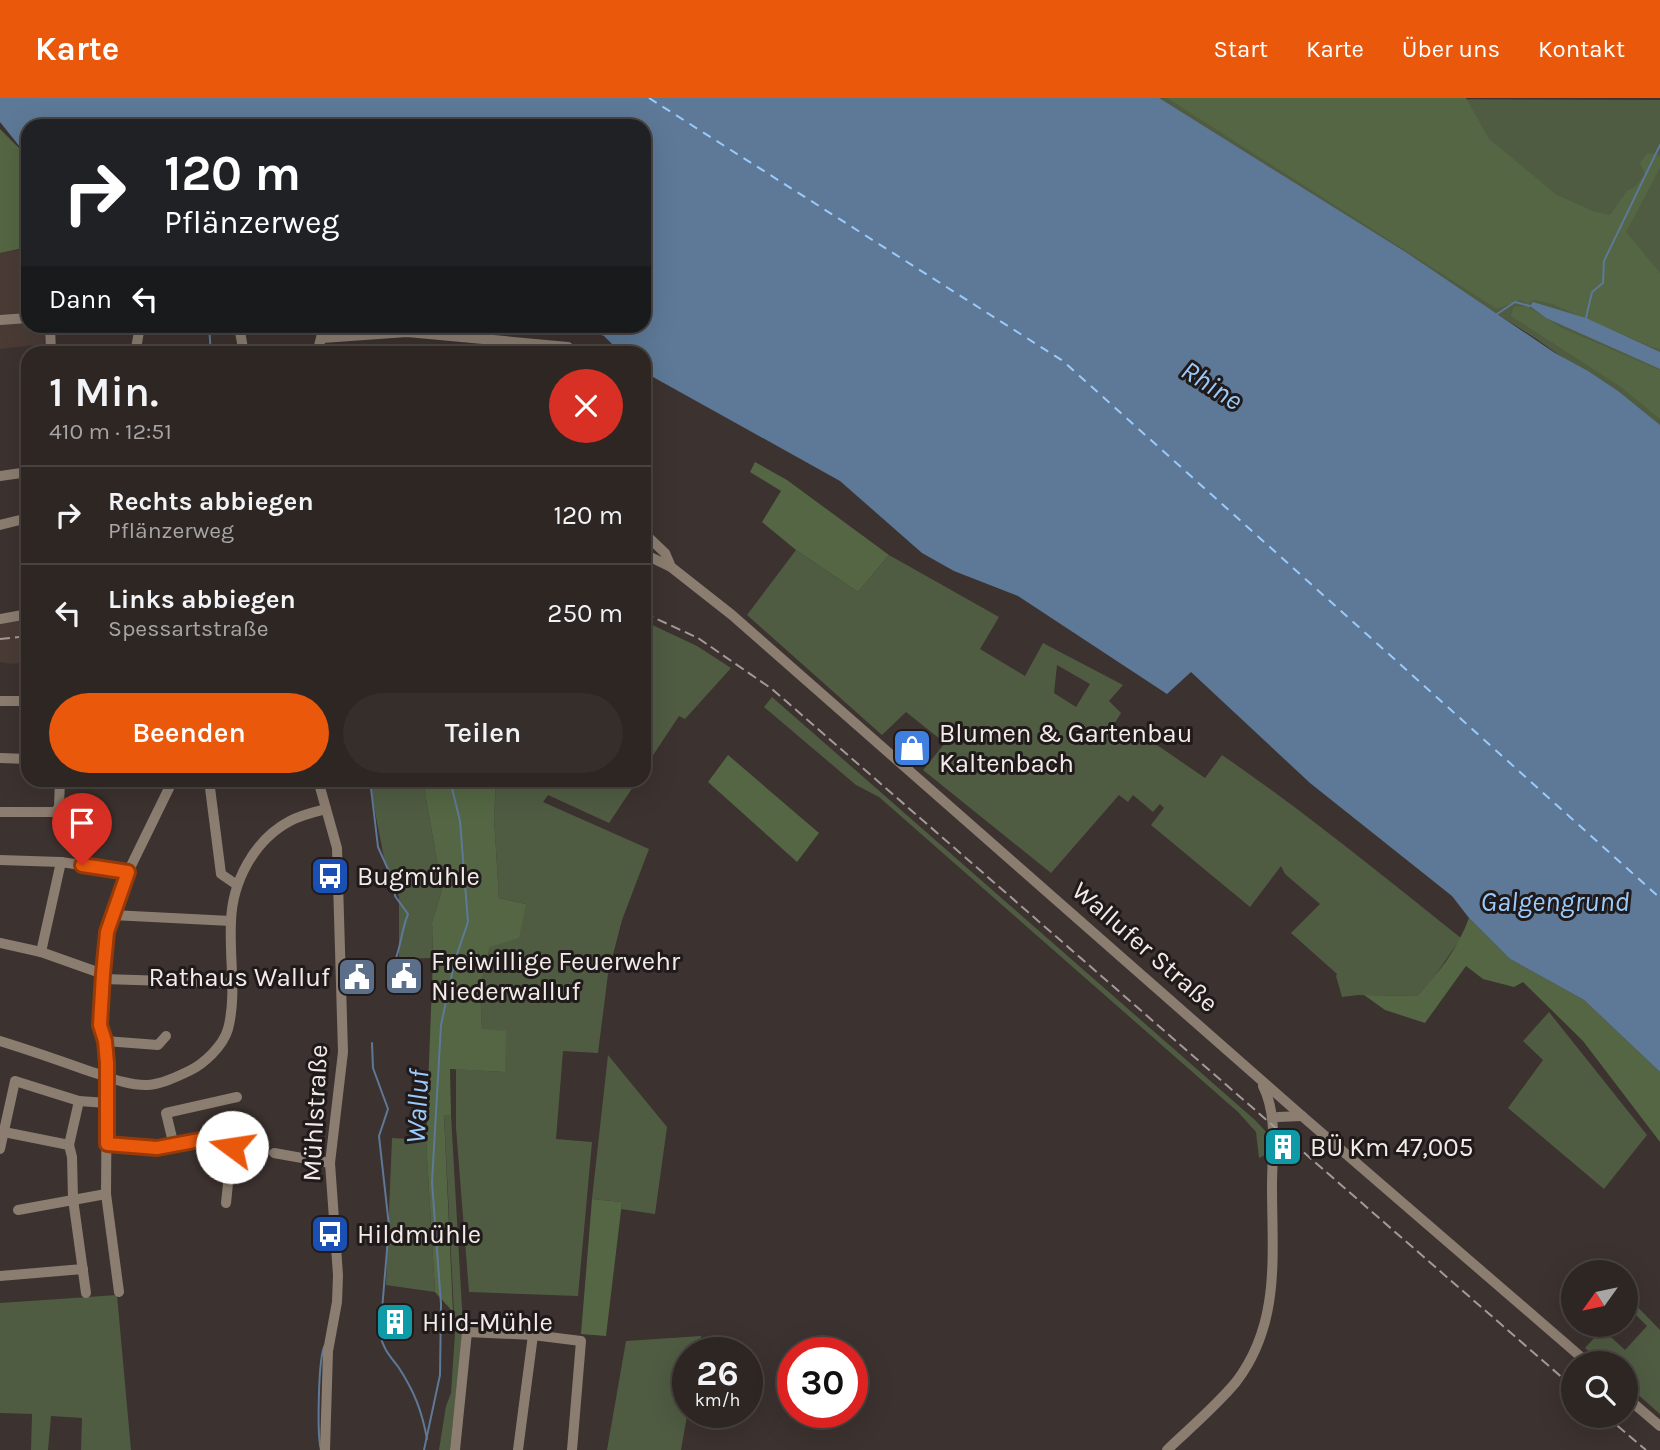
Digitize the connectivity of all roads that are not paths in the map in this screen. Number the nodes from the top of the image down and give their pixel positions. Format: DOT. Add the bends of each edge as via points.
graph roads {
  1 [pos="21,318"];
  2 [pos="0,320"];
  3 [pos="323,333"];
  4 [pos="393,333"];
  5 [pos="419,333"];
  6 [pos="322,338"];
  7 [pos="489,339"];
  8 [pos="320,346"];
  9 [pos="488,346"];
  10 [pos="568,346"];
  11 [pos="21,473"];
  12 [pos="0,476"];
  13 [pos="21,520"];
  14 [pos="0,525"];
  15 [pos="651,540"];
  16 [pos="651,557"];
  17 [pos="671,567"];
  18 [pos="21,615"];
  19 [pos="0,619"];
  20 [pos="0,701"];
  21 [pos="21,701"];
  22 [pos="0,758"];
  23 [pos="21,759"];
  24 [pos="60,787"];
  25 [pos="170,787"];
  26 [pos="210,787"];
  27 [pos="320,787"];
  28 [pos="326,809"];
  29 [pos="0,812"];
  30 [pos="0,860"];
  31 [pos="61,862"];
  32 [pos="128,872"];
  33 [pos="237,885"];
  34 [pos="112,915"];
  35 [pos="231,921"];
  36 [pos="0,943"];
  37 [pos="41,952"];
  38 [pos="103,977"];
  39 [pos="232,983"];
  40 [pos="166,1036"];
  41 [pos="0,1041"];
  42 [pos="105,1041"];
  43 [pos="106,1076"];
  44 [pos="1261,1080"];
  45 [pos="237,1097"];
  46 [pos="79,1101"];
  47 [pos="1285,1101"];
  48 [pos="107,1103"];
  49 [pos="1302,1116"];
  50 [pos="1275,1119"];
  51 [pos="4,1132"];
  52 [pos="107,1144"];
  53 [pos="69,1145"];
  54 [pos="174,1146"];
  55 [pos="0,1149"];
  56 [pos="274,1153"];
  57 [pos="330,1163"];
  58 [pos="106,1194"];
  59 [pos="73,1199"];
  60 [pos="226,1203"];
  61 [pos="18,1210"];
  62 [pos="83,1269"];
  63 [pos="0,1276"];
  64 [pos="119,1292"];
  65 [pos="86,1293"];
  66 [pos="533,1335"];
  67 [pos="1574,1351"];
  68 [pos="1638,1407"];
  69 [pos="1660,1426"];
  70 [pos="325,1450"];
  71 [pos="455,1450"];
  72 [pos="519,1450"];
  73 [pos="572,1450"];
  74 [pos="1167,1450"];
  1 -- 2 [label="street"];
  3 -- 6 [label="street"];
  4 -- 6 [label="street"];
  5 -- 7 [label="street"];
  6 -- 8 [label="street"];
  7 -- 9 [label="street"];
  7 -- 10 [label="street"];
  11 -- 12 [label="street"];
  13 -- 14 [label="street"];
  15 -- 17 [label="street"];
  16 -- 17 [label="street"];
  17 -- 44 [label="street, Wallufer Straße" via="732,615"];
  18 -- 19 [label="street"];
  20 -- 21 [label="street"];
  22 -- 23 [label="street"];
  24 -- 29 [label="street" via="55,812"];
  25 -- 32 [label="street"];
  26 -- 33 [label="street" via="221,874"];
  27 -- 28 [label="street, Mühlstraße"];
  28 -- 33 [label="street" via="292,820 271,834"];
  28 -- 57 [label="street, Mühlstraße" via="337,848 343,1052"];
  30 -- 31 [label="street"];
  31 -- 32 [label="street"];
  31 -- 37 [label="street"];
  32 -- 34 [label="street"];
  33 -- 35 [label="street"];
  34 -- 35 [label="street"];
  34 -- 38 [label="street"];
  35 -- 39 [label="street"];
  36 -- 37 [label="street"];
  37 -- 38 [label="street"];
  38 -- 39 [label="street"];
  38 -- 42 [label="street" via="100,1025"];
  39 -- 43 [label="street" via="228,1029 196,1067 148,1085"];
  40 -- 42 [label="street" via="158,1045"];
  41 -- 43 [label="street"];
  42 -- 43 [label="street"];
  43 -- 48 [label="street"];
  44 -- 47 [label="street, Wallufer Straße"];
  44 -- 50 [label="street"];
  45 -- 54 [label="street" via="166,1113"];
  46 -- 48 [label="street"];
  46 -- 51 [label="street" via="15,1081"];
  46 -- 53 [label="street"];
  47 -- 49 [label="street, Wallufer Straße"];
  47 -- 50 [label="street"];
  48 -- 52 [label="street"];
  49 -- 50 [label="street"];
  49 -- 67 [label="street, Wallufer Straße"];
  50 -- 74 [label="street" via="1272,1285 1264,1332 1234,1384"];
  51 -- 53 [label="street"];
  51 -- 55 [label="street"];
  52 -- 54 [label="street"];
  52 -- 58 [label="street"];
  53 -- 59 [label="street"];
  54 -- 60 [label="street" via="229,1138"];
  56 -- 57 [label="street"];
  57 -- 70 [label="street, Mühlstraße" via="338,1275 327,1351"];
  58 -- 59 [label="street"];
  58 -- 64 [label="street"];
  59 -- 61 [label="street"];
  59 -- 62 [label="street"];
  62 -- 63 [label="street"];
  62 -- 65 [label="street"];
  66 -- 71 [label="street" via="467,1332"];
  66 -- 72 [label="street"];
  66 -- 73 [label="street" via="581,1341"];
  68 -- 69 [label="street"];
}
